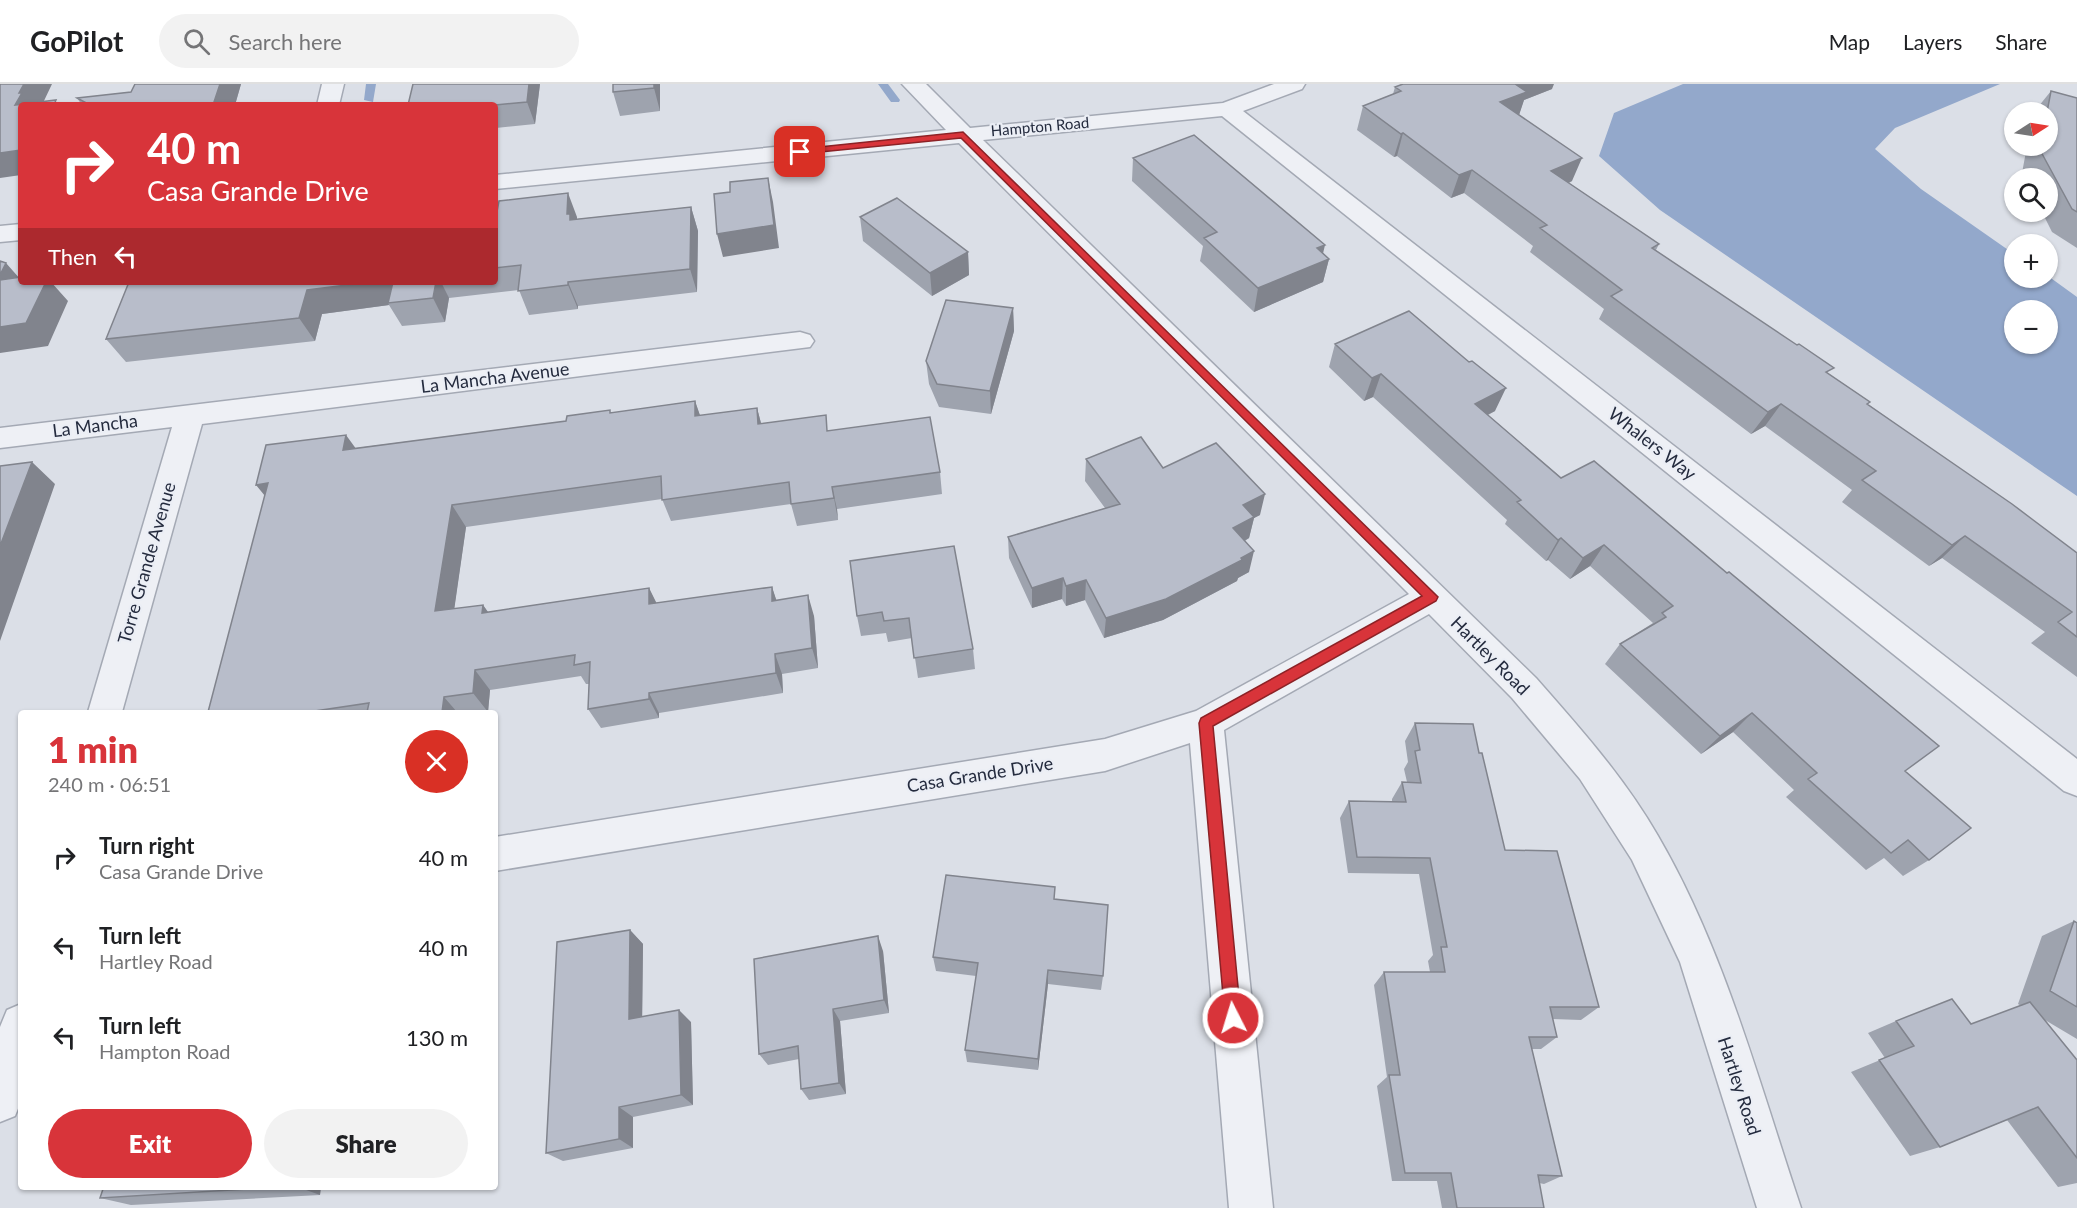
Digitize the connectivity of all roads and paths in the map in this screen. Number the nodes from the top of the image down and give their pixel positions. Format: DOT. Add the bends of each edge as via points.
graph roads {
  1 [pos="333,84"];
  2 [pos="913,84"];
  3 [pos="1294,84"];
  4 [pos="329,102"];
  5 [pos="1227,109"];
  6 [pos="963,135"];
  7 [pos="498,182"];
  8 [pos="18,232"];
  9 [pos="0,234"];
  10 [pos="800,341"];
  11 [pos="190,415"];
  12 [pos="0,438"];
  13 [pos="1432,597"];
  14 [pos="106,710"];
  15 [pos="1206,723"];
  16 [pos="2077,780"];
  17 [pos="498,854"];
  18 [pos="18,1035"];
  19 [pos="0,1101"];
  20 [pos="1251,1208"];
  21 [pos="1779,1208"];
  1 -- 4 [label="street"];
  2 -- 6 [label="street, Hartley Road"];
  3 -- 5 [label="street, Hampton Road"];
  5 -- 6 [label="street, Hampton Road"];
  5 -- 16 [label="street, Whalers Way"];
  6 -- 7 [label="street, Hampton Road"];
  6 -- 13 [label="street, Hartley Road"];
  8 -- 9 [label="street"];
  10 -- 11 [label="street, La Mancha Avenue"];
  11 -- 12 [label="street, La Mancha"];
  11 -- 14 [label="street, Torre Grande Avenue"];
  13 -- 15 [label="street, Casa Grande Drive"];
  13 -- 21 [label="street, Hartley Road" via="1524,688 1593,768 1645,848 1698,958"];
  15 -- 17 [label="street, Casa Grande Drive" via="1105,755"];
  15 -- 20 [label="street"];
  18 -- 19 [label="street"];
}
